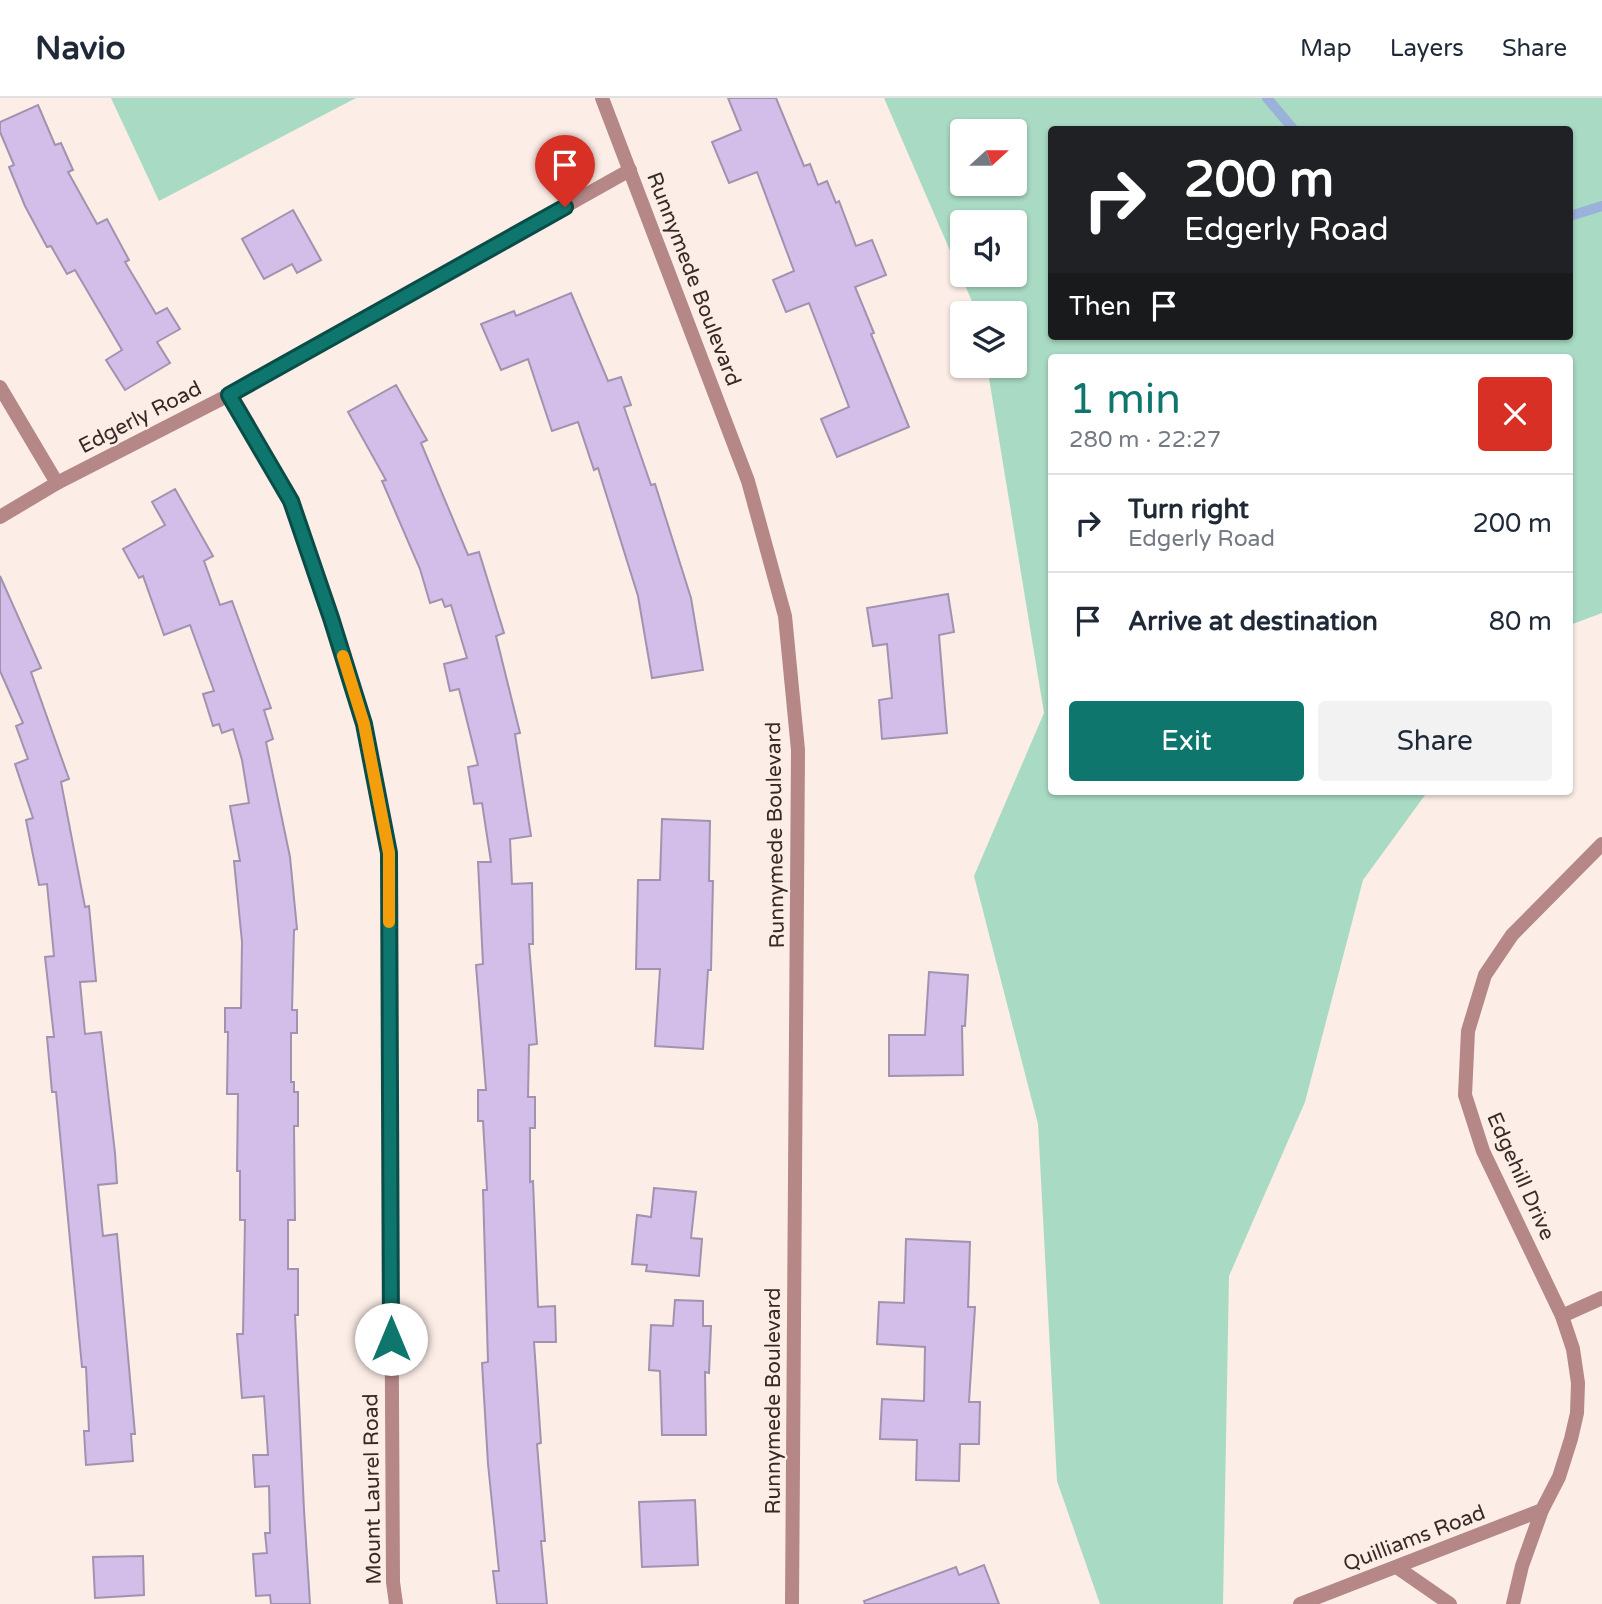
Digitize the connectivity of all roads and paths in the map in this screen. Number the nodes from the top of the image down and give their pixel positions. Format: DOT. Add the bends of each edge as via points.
graph roads {
  1 [pos="602,98"];
  2 [pos="630,170"];
  3 [pos="0,387"];
  4 [pos="229,395"];
  5 [pos="57,483"];
  6 [pos="0,517"];
  7 [pos="1602,844"];
  8 [pos="1602,1298"];
  9 [pos="1562,1316"];
  10 [pos="1542,1510"];
  11 [pos="1398,1568"];
  12 [pos="396,1604"];
  13 [pos="793,1604"];
  14 [pos="1300,1604"];
  15 [pos="1450,1604"];
  16 [pos="1513,1604"];
  1 -- 2 [label="street, Runnymede Boulevard"];
  2 -- 4 [label="street, Edgerly Road"];
  2 -- 13 [label="street, Runnymede Boulevard" via="748,481 785,616 798,750"];
  3 -- 5 [label="street"];
  4 -- 5 [label="street, Edgerly Road"];
  4 -- 12 [label="street, Mount Laurel Road" via="291,501 364,724 389,853"];
  5 -- 6 [label="street, Edgerly Road"];
  7 -- 9 [label="street, Edgehill Drive" via="1512,935 1485,975 1468,1031 1465,1095 1483,1151"];
  8 -- 9 [label="street"];
  9 -- 10 [label="street, Edgehill Drive" via="1573,1349 1577,1413 1559,1477"];
  10 -- 11 [label="street, Quilliams Road"];
  10 -- 16 [label="street, Edgehill Drive"];
  11 -- 14 [label="street, Quilliams Road"];
  11 -- 15 [label="street"];
}
